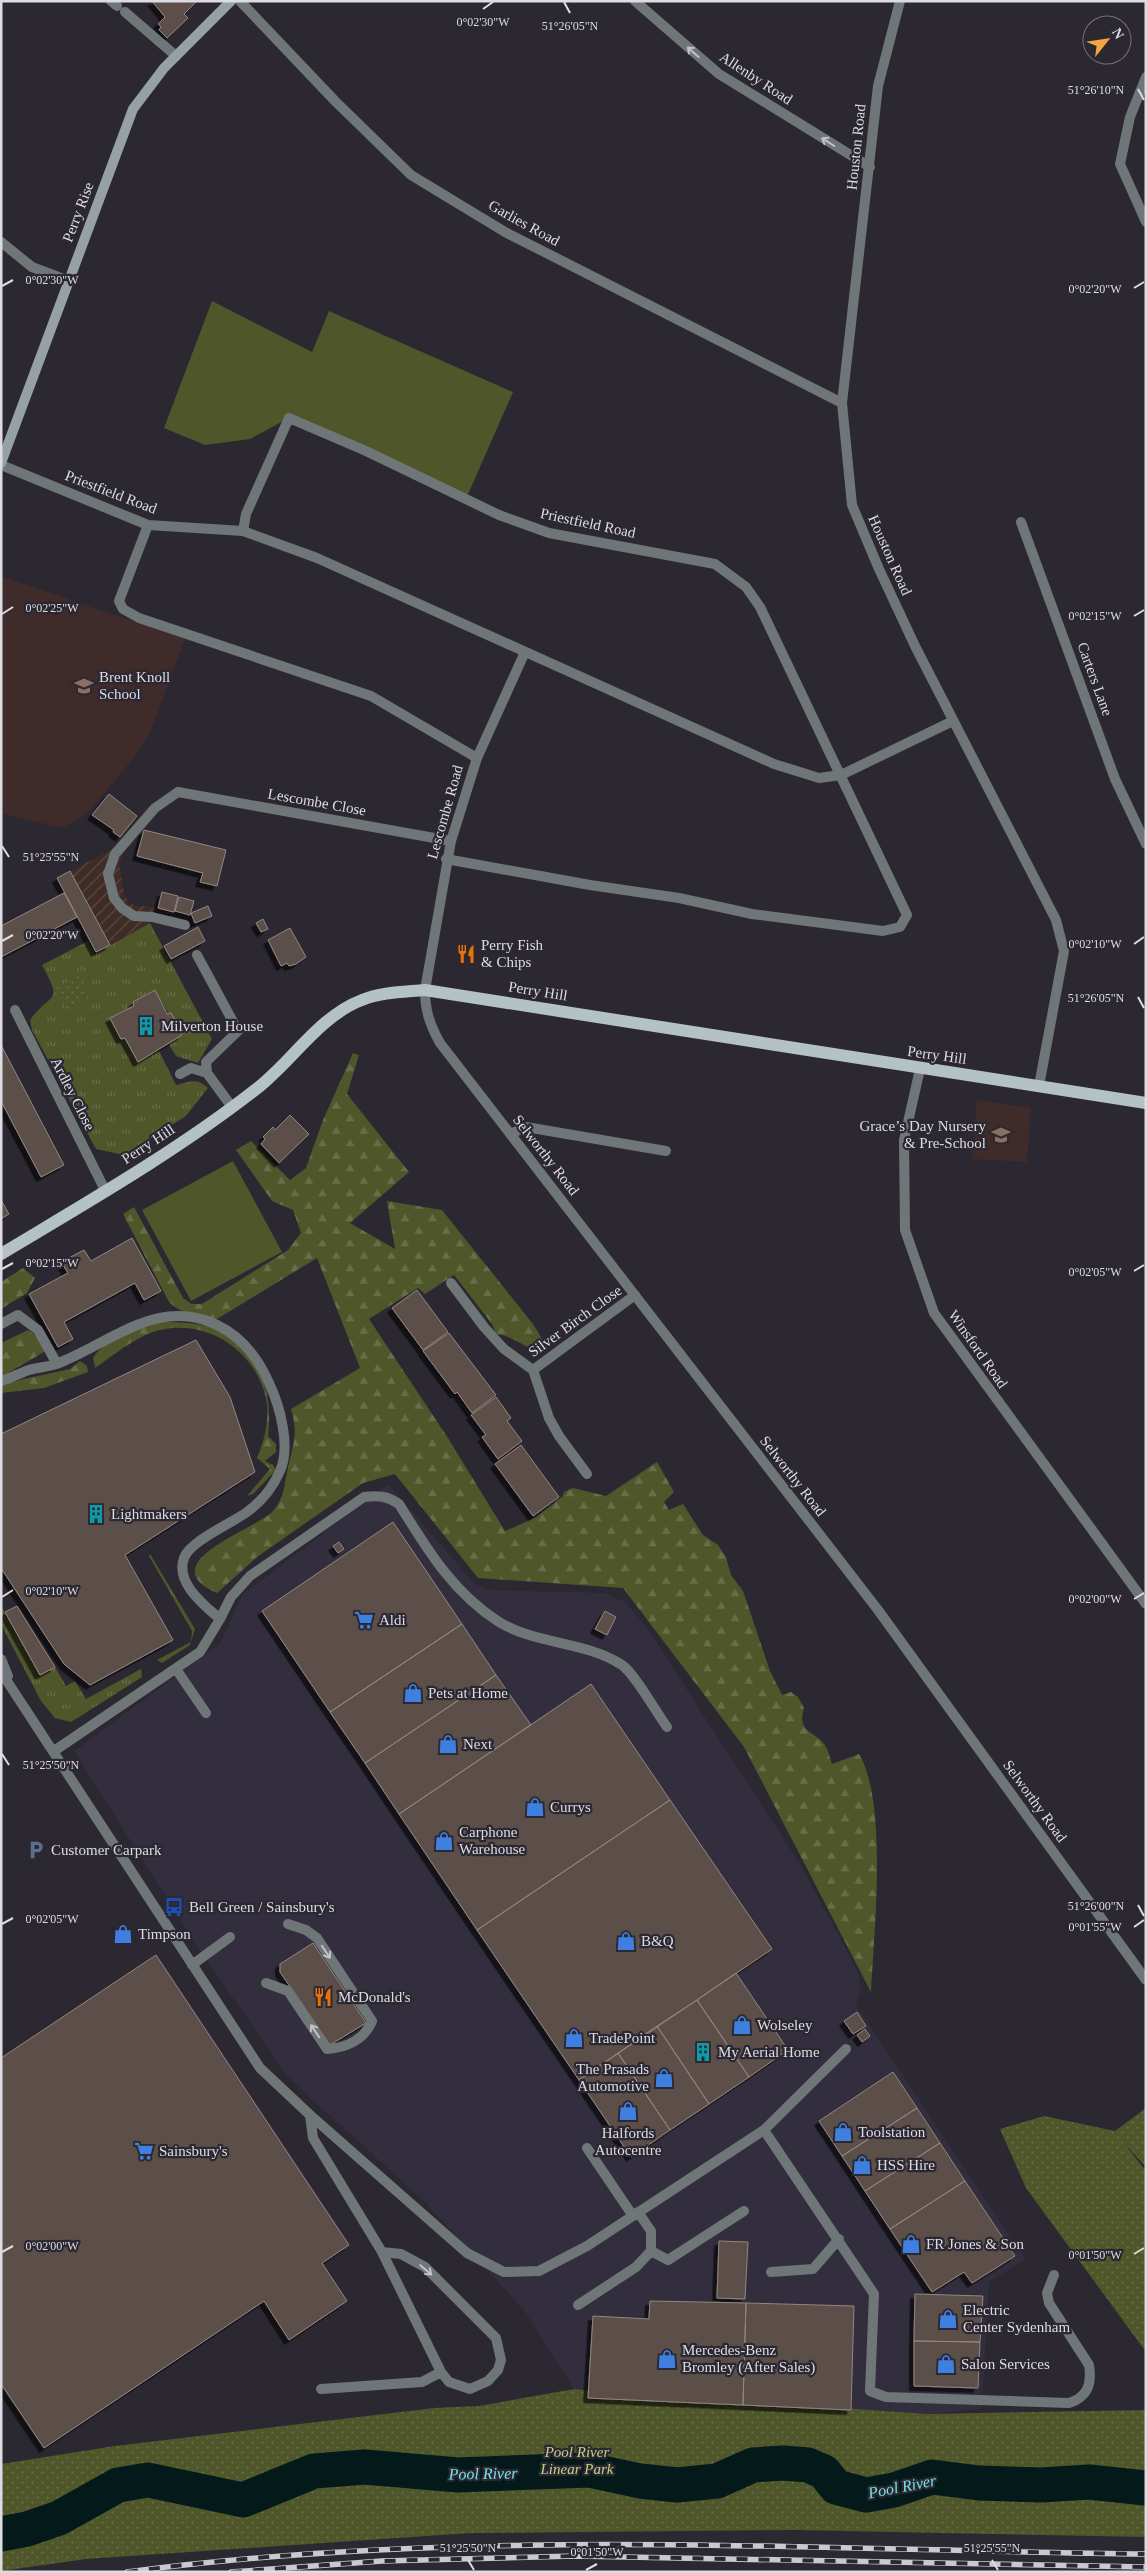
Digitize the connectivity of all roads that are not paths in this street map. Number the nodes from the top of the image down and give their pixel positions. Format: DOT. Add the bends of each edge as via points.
graph roads {
  1 [pos="231,1"];
  2 [pos="240,1"];
  3 [pos="635,1"];
  4 [pos="900,1"];
  5 [pos="118,7"];
  6 [pos="176,56"];
  7 [pos="1146,77"];
  8 [pos="870,167"];
  9 [pos="1146,222"];
  10 [pos="1,242"];
  11 [pos="68,281"];
  12 [pos="842,403"];
  13 [pos="1,464"];
  14 [pos="1021,522"];
  15 [pos="148,525"];
  16 [pos="243,531"];
  17 [pos="525,652"];
  18 [pos="953,721"];
  19 [pos="477,758"];
  20 [pos="841,775"];
  21 [pos="450,841"];
  22 [pos="1146,844"];
  23 [pos="446,859"];
  24 [pos="185,925"];
  25 [pos="198,955"];
  26 [pos="425,990"];
  27 [pos="15,1010"];
  28 [pos="920,1069"];
  29 [pos="208,1073"];
  30 [pos="180,1074"];
  31 [pos="1039,1086"];
  32 [pos="1146,1103"];
  33 [pos="232,1107"];
  34 [pos="510,1134"];
  35 [pos="666,1151"];
  36 [pos="106,1192"];
  37 [pos="1,1254"];
  38 [pos="451,1283"];
  39 [pos="635,1295"];
  40 [pos="1,1324"];
  41 [pos="57,1364"];
  42 [pos="533,1370"];
  43 [pos="1,1381"];
  44 [pos="587,1474"];
  45 [pos="1146,1604"];
  46 [pos="220,1619"];
  47 [pos="1,1659"];
  48 [pos="176,1669"];
  49 [pos="1,1672"];
  50 [pos="10,1682"];
  51 [pos="206,1713"];
  52 [pos="667,1727"];
  53 [pos="54,1752"];
  54 [pos="288,1924"];
  55 [pos="230,1937"];
  56 [pos="192,1965"];
  57 [pos="1146,1980"];
  58 [pos="266,1983"];
  59 [pos="846,2049"];
  60 [pos="310,2115"];
  61 [pos="764,2130"];
  62 [pos="587,2148"];
  63 [pos="744,2211"];
  64 [pos="635,2214"];
  65 [pos="839,2239"];
  66 [pos="652,2251"];
  67 [pos="382,2252"];
  68 [pos="771,2272"];
  69 [pos="1054,2275"];
  70 [pos="578,2305"];
  71 [pos="441,2372"];
  72 [pos="321,2389"];
  1 -- 6 [label="main road, Perry Rise"];
  2 -- 12 [label="street, Garlies Road" via="411,175 505,232"];
  8 -- 3 [label="street, Allenby Road, one-way" via="719,74"];
  4 -- 8 [label="street, Houston Road" via="878,86"];
  5 -- 6 [label="street"];
  6 -- 11 [label="main road, Perry Rise" via="133,109"];
  7 -- 9 [label="street" via="1130,117 1120,164"];
  8 -- 12 [label="street, Houston Road"];
  10 -- 11 [label="street" via="32,267"];
  11 -- 13 [label="main road, Perry Rise"];
  12 -- 18 [label="street, Houston Road" via="852,505 879,569"];
  13 -- 15 [label="street, Priestfield Road"];
  14 -- 22 [label="street, Carters Lane" via="1115,779"];
  15 -- 16 [label="street, Priestfield Road"];
  15 -- 19 [label="street" via="119,601 123,609 139,618 371,696"];
  16 -- 17 [label="street, Priestfield Road" via="318,558"];
  16 -- 20 [label="street, Priestfield Road" via="246,514 289,418 499,515 549,533 715,564 746,587 760,607"];
  17 -- 19 [label="street, Lescombe Road"];
  17 -- 20 [label="street, Priestfield Road" via="774,764 819,778"];
  18 -- 20 [label="street, Priestfield Road"];
  18 -- 31 [label="street, Houston Road" via="1056,920 1064,951"];
  19 -- 21 [label="street, Lescombe Road"];
  20 -- 23 [label="street" via="905,906 905,922 894,929 883,931 752,914 679,898"];
  21 -- 23 [label="street, Lescombe Road"];
  21 -- 24 [label="street, Lescombe Close" via="178,792 143,821 115,854 108,874 114,898 134,916"];
  23 -- 26 [label="street, Lescombe Road"];
  25 -- 29 [label="street" via="238,1031 206,1062"];
  26 -- 28 [label="main road, Perry Hill"];
  26 -- 33 [label="main road, Perry Hill" via="361,1000 330,1020 256,1090"];
  26 -- 34 [label="street, Selworthy Road" via="429,1023 440,1043"];
  27 -- 36 [label="street, Ardley Close"];
  28 -- 31 [label="main road, Perry Hill"];
  28 -- 45 [label="street, Winsford Road" via="904,1140 905,1230 934,1313"];
  29 -- 30 [label="street" via="191,1068"];
  29 -- 33 [label="street"];
  31 -- 32 [label="main road, Perry Hill"];
  33 -- 36 [label="main road, Perry Hill"];
  34 -- 35 [label="street" via="526,1128"];
  34 -- 39 [label="street, Selworthy Road"];
  36 -- 37 [label="main road, Perry Hill"];
  38 -- 42 [label="street, Silver Birch Close" via="504,1349"];
  39 -- 42 [label="street, Silver Birch Close"];
  39 -- 57 [label="street, Selworthy Road" via="878,1610"];
  40 -- 41 [label="street" via="18,1315 38,1330"];
  41 -- 43 [label="street"];
  41 -- 46 [label="street" via="137,1325 173,1317 219,1324 240,1340 259,1364 281,1415 281,1469 260,1501 193,1546 184,1556 182,1569 196,1596"];
  42 -- 44 [label="street, Silver Birch Close" via="549,1418"];
  46 -- 48 [label="street" via="200,1652"];
  46 -- 52 [label="street" via="231,1597 250,1576 364,1497 378,1495 398,1504 439,1566 462,1593 500,1622 543,1640 587,1651 622,1665"];
  47 -- 50 [label="street"];
  48 -- 51 [label="street"];
  48 -- 53 [label="street"];
  49 -- 50 [label="street"];
  50 -- 53 [label="street"];
  53 -- 56 [label="street"];
  54 -- 58 [label="street, one-way" via="317,1938 372,2021 368,2031 343,2048 327,2049 288,1991"];
  55 -- 56 [label="street"];
  56 -- 60 [label="street" via="260,2068"];
  59 -- 61 [label="street"];
  60 -- 64 [label="street" via="467,2254 504,2272 539,2271 587,2246"];
  60 -- 67 [label="street" via="313,2138"];
  61 -- 64 [label="street"];
  61 -- 65 [label="street"];
  62 -- 64 [label="street"];
  63 -- 66 [label="street" via="668,2260"];
  64 -- 66 [label="street" via="651,2231"];
  65 -- 68 [label="street" via="812,2269"];
  65 -- 69 [label="street" via="874,2294 870,2391 886,2397 1069,2403 1085,2395 1091,2377 1083,2353 1049,2303 1047,2293"];
  66 -- 70 [label="street" via="636,2267"];
  67 -- 71 [label="street"];
  67 -- 71 [label="street, one-way" via="401,2254 425,2267 496,2338 501,2360 498,2370 488,2381 470,2389 449,2382"];
  71 -- 72 [label="street" via="422,2382"];
}
